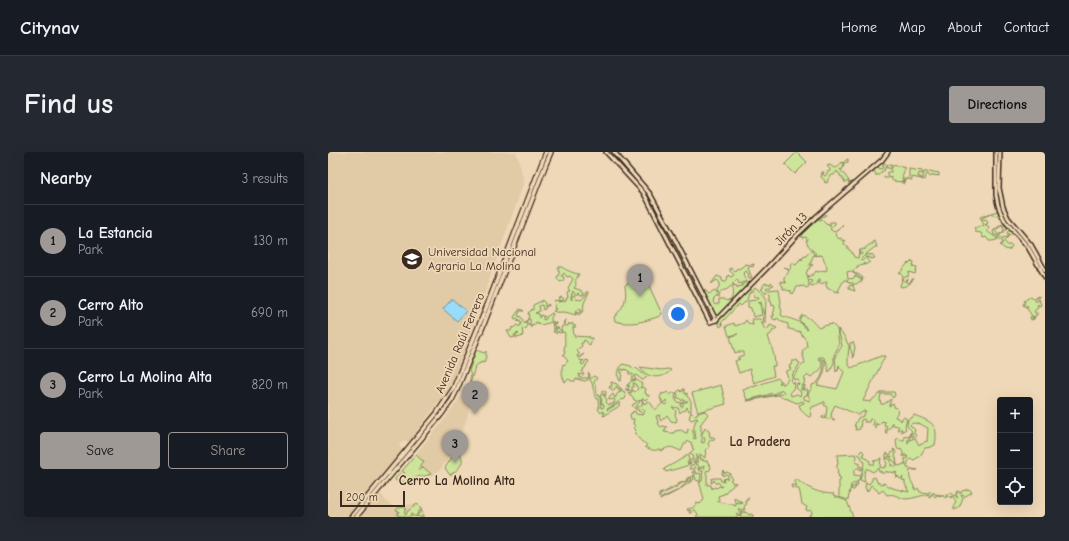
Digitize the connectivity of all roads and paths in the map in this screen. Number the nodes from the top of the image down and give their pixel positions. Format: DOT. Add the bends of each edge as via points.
graph roads {
  1 [pos="546,152"];
  2 [pos="551,152"];
  3 [pos="606,152"];
  4 [pos="614,152"];
  5 [pos="888,152"];
  6 [pos="996,152"];
  7 [pos="1000,152"];
  8 [pos="544,163"];
  9 [pos="1045,270"];
  10 [pos="1045,277"];
  11 [pos="716,320"];
  12 [pos="351,517"];
  13 [pos="356,517"];
  1 -- 8 [label="main road, Avenida Raúl Ferrero"];
  2 -- 8 [label="main road, Avenida Raúl Ferrero"];
  3 -- 11 [label="street, Jirón 13" via="643,192 710,322"];
  4 -- 11 [label="street" via="650,194"];
  5 -- 11 [label="street, Jirón 13" via="797,235"];
  6 -- 10 [label="street" via="998,205 1005,221 1028,247"];
  7 -- 9 [label="street" via="999,188 1002,207 1031,245"];
  8 -- 12 [label="main road, Avenida Raúl Ferrero" via="453,389 437,413"];
  8 -- 13 [label="main road, Avenida Raúl Ferrero" via="487,318 454,396"];
}
